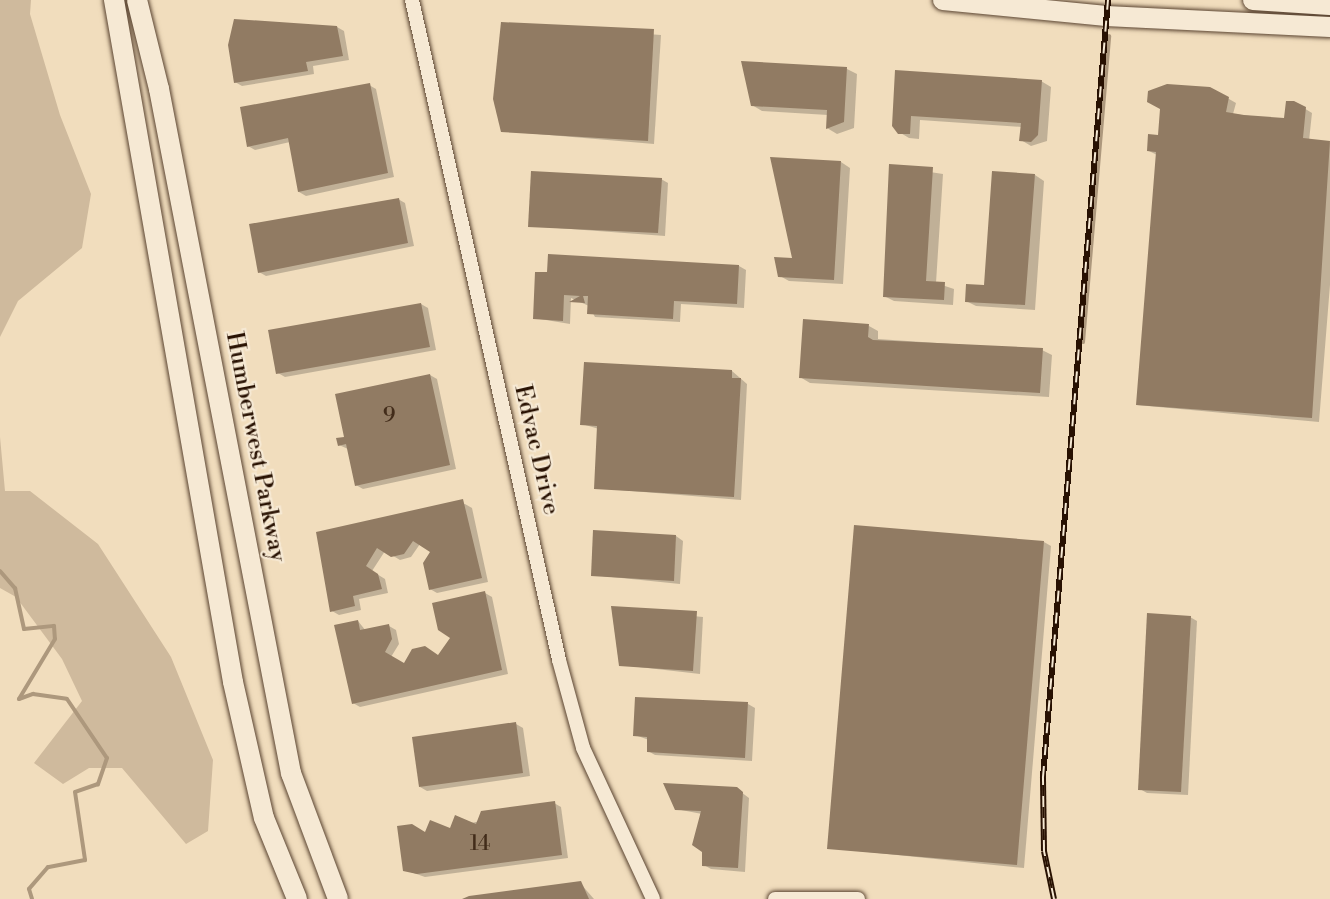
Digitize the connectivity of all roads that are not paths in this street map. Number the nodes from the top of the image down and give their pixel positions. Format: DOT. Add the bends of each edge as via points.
graph roads {
  1 [pos="114,0"];
  2 [pos="137,0"];
  3 [pos="412,0"];
  4 [pos="943,0"];
  5 [pos="1253,0"];
  6 [pos="1330,5"];
  7 [pos="1330,27"];
  8 [pos="297,899"];
  9 [pos="338,899"];
  10 [pos="652,899"];
  11 [pos="775,899"];
  12 [pos="858,899"];
  1 -- 8 [label="main road" via="233,682 264,818"];
  2 -- 9 [label="main road, Humberwest Parkway" via="159,89 291,773"];
  3 -- 10 [label="street, Edvac Drive" via="559,660 584,748"];
  4 -- 7 [label="main road" via="1106,16"];
  5 -- 6 [label="main road"];
  11 -- 12 [label="street"];
}
